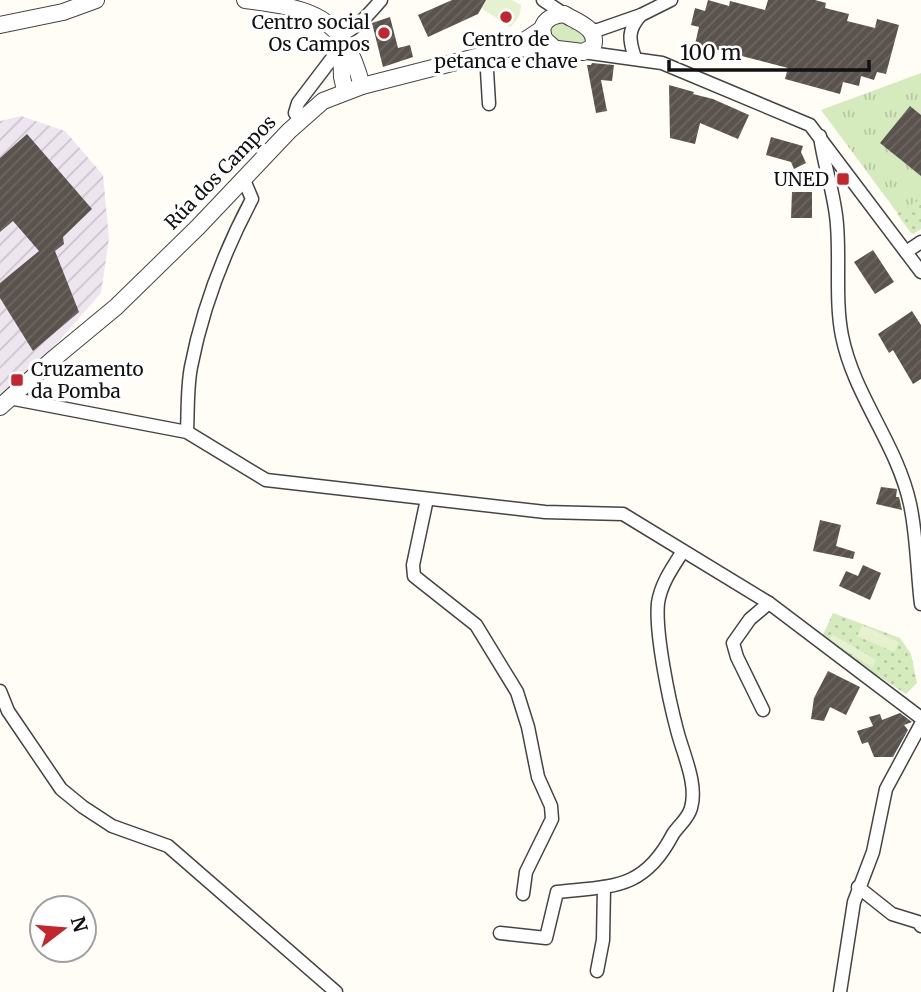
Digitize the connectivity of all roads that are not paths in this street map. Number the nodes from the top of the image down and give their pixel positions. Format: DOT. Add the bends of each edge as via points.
graph roads {
  1 [pos="96,0"];
  2 [pos="245,0"];
  3 [pos="381,0"];
  4 [pos="543,0"];
  5 [pos="671,0"];
  6 [pos="564,14"];
  7 [pos="641,15"];
  8 [pos="0,25"];
  9 [pos="542,29"];
  10 [pos="591,30"];
  11 [pos="341,36"];
  12 [pos="514,47"];
  13 [pos="554,48"];
  14 [pos="583,52"];
  15 [pos="486,54"];
  16 [pos="635,58"];
  17 [pos="362,86"];
  18 [pos="345,90"];
  19 [pos="489,104"];
  20 [pos="300,120"];
  21 [pos="820,136"];
  22 [pos="244,180"];
  23 [pos="921,242"];
  24 [pos="906,252"];
  25 [pos="921,272"];
  26 [pos="5,403"];
  27 [pos="187,432"];
  28 [pos="427,499"];
  29 [pos="683,551"];
  30 [pos="769,603"];
  31 [pos="921,604"];
  32 [pos="0,691"];
  33 [pos="763,710"];
  34 [pos="921,718"];
  35 [pos="921,724"];
  36 [pos="604,887"];
  37 [pos="858,887"];
  38 [pos="523,894"];
  39 [pos="921,926"];
  40 [pos="500,933"];
  41 [pos="597,971"];
  42 [pos="336,992"];
  43 [pos="841,992"];
  1 -- 8 [label="street"];
  2 -- 11 [label="street" via="313,13"];
  3 -- 11 [label="street"];
  4 -- 6 [label="street"];
  5 -- 7 [label="street"];
  6 -- 9 [label="street" via="548,19"];
  6 -- 10 [label="street"];
  7 -- 10 [label="street"];
  7 -- 16 [label="street" via="629,36"];
  9 -- 12 [label="street, Rúa dos Campos"];
  9 -- 13 [label="street" via="544,39"];
  10 -- 14 [label="street" via="595,44"];
  11 -- 17 [label="street"];
  11 -- 18 [label="street"];
  11 -- 20 [label="street" via="333,57 298,103 295,113"];
  12 -- 13 [label="street, Rúa dos Campos"];
  12 -- 15 [label="street, Rúa dos Campos"];
  13 -- 14 [label="street"];
  14 -- 16 [label="street"];
  15 -- 17 [label="street, Rúa dos Campos"];
  15 -- 19 [label="street"];
  16 -- 21 [label="street" via="662,63 798,119"];
  17 -- 18 [label="street, Rúa dos Campos"];
  18 -- 20 [label="street, Rúa dos Campos"];
  20 -- 22 [label="street, Rúa dos Campos"];
  21 -- 24 [label="street"];
  21 -- 31 [label="street" via="837,225 842,336 861,393 910,503"];
  22 -- 26 [label="street, Rúa dos Campos" via="116,307"];
  22 -- 27 [label="street" via="252,198 203,318 190,369"];
  23 -- 24 [label="street"];
  24 -- 25 [label="street"];
  26 -- 27 [label="street"];
  27 -- 28 [label="street" via="266,480"];
  28 -- 29 [label="street" via="545,512 623,514"];
  28 -- 38 [label="street" via="414,576 476,625 493,650 517,692 538,777 551,806 552,818 526,872"];
  29 -- 30 [label="street"];
  29 -- 36 [label="street" via="663,583 658,621 676,727 693,787 692,806 656,863 635,878"];
  30 -- 33 [label="street" via="733,643"];
  30 -- 34 [label="street"];
  32 -- 42 [label="street" via="8,711 61,789 112,826 168,846"];
  35 -- 37 [label="street" via="886,789 873,852"];
  36 -- 40 [label="street" via="557,891 547,938"];
  36 -- 41 [label="street" via="604,940"];
  37 -- 39 [label="street" via="892,914"];
  37 -- 43 [label="street"];
}
